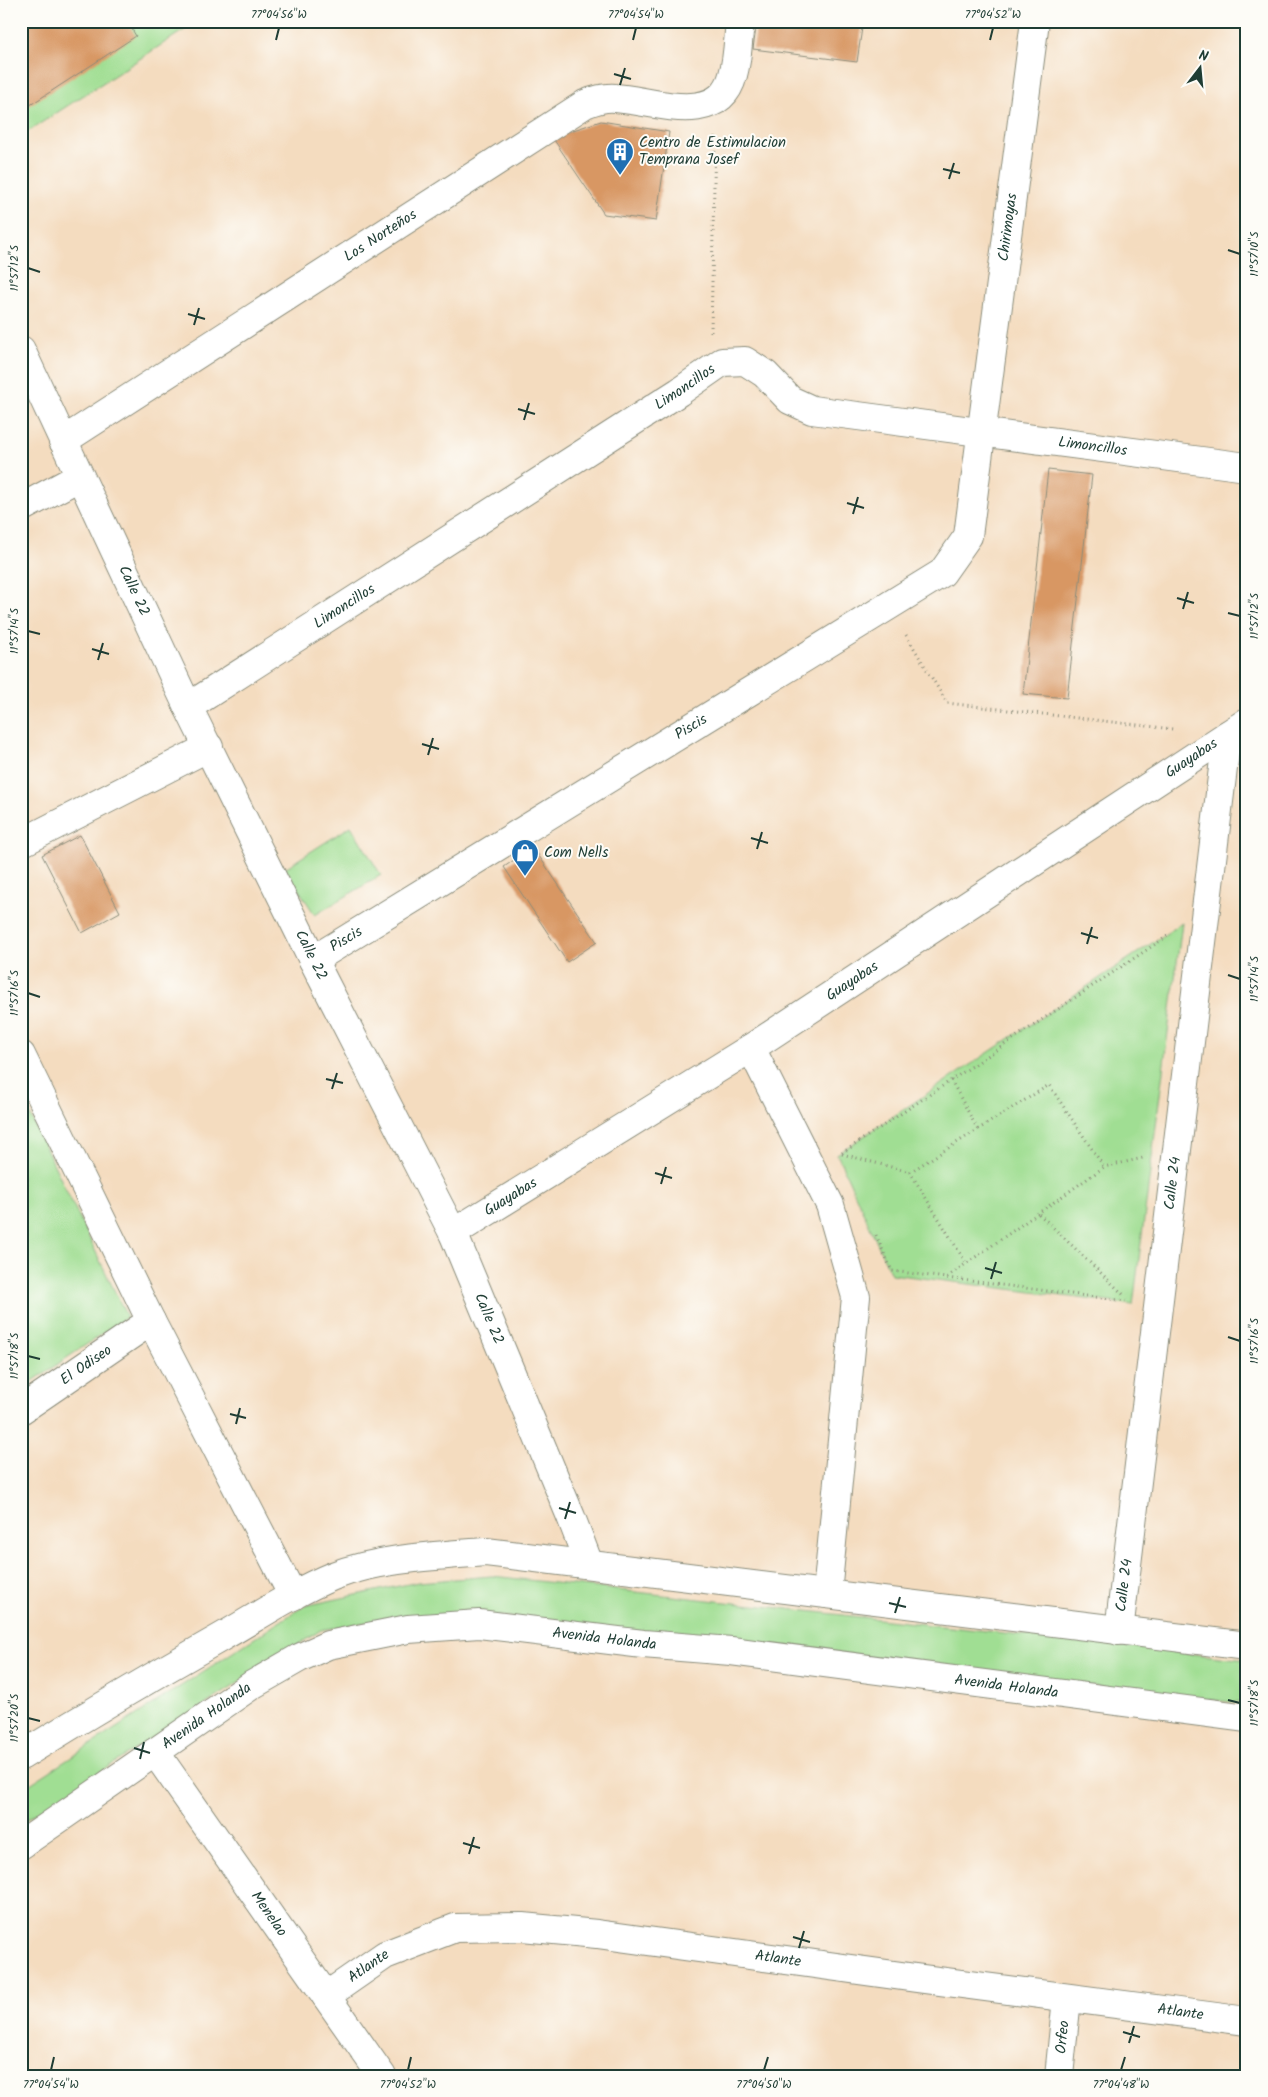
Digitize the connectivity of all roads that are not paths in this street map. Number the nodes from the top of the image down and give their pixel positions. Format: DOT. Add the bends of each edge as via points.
graph roads {
  1 [pos="740,21"];
  2 [pos="1034,21"];
  3 [pos="21,350"];
  4 [pos="981,433"];
  5 [pos="63,441"];
  6 [pos="1247,467"];
  7 [pos="79,477"];
  8 [pos="21,508"];
  9 [pos="188,707"];
  10 [pos="1237,729"];
  11 [pos="209,747"];
  12 [pos="21,843"];
  13 [pos="313,960"];
  14 [pos="751,1048"];
  15 [pos="21,1055"];
  16 [pos="454,1233"];
  17 [pos="152,1321"];
  18 [pos="21,1410"];
  19 [pos="589,1564"];
  20 [pos="827,1594"];
  21 [pos="293,1596"];
  22 [pos="1119,1631"];
  23 [pos="1247,1646"];
  24 [pos="1247,1718"];
  25 [pos="155,1752"];
  26 [pos="21,1756"];
  27 [pos="21,1845"];
  28 [pos="326,1996"];
  29 [pos="1066,1998"];
  30 [pos="1247,2021"];
  31 [pos="382,2076"];
  32 [pos="1059,2076"];
  1 -- 5 [label="street, Los Norteños" via="734,75 716,100 703,107 687,108 613,98 598,98 585,104"];
  2 -- 4 [label="street, Chirimoyas"];
  3 -- 5 [label="street, Calle 22"];
  4 -- 6 [label="street, Limoncillos"];
  4 -- 9 [label="street, Limoncillos" via="812,410 790,400 765,374 745,361 722,362"];
  4 -- 13 [label="street, Piscis" via="968,536 942,573"];
  5 -- 7 [label="street, Calle 22"];
  7 -- 8 [label="street"];
  7 -- 9 [label="street, Calle 22"];
  9 -- 11 [label="street, Calle 22"];
  10 -- 14 [label="street, Guayabas"];
  10 -- 22 [label="street, Calle 24"];
  11 -- 12 [label="street"];
  11 -- 13 [label="street, Calle 22"];
  13 -- 16 [label="street, Calle 22"];
  14 -- 16 [label="street, Guayabas"];
  14 -- 20 [label="street" via="830,1205 856,1298"];
  15 -- 17 [label="street"];
  16 -- 19 [label="street, Calle 22"];
  17 -- 18 [label="street, El Odiseo"];
  17 -- 21 [label="street"];
  19 -- 20 [label="street"];
  19 -- 21 [label="street" via="486,1552 429,1557 374,1565 334,1576"];
  20 -- 22 [label="street"];
  21 -- 26 [label="street" via="99,1707"];
  22 -- 23 [label="street"];
  24 -- 25 [label="street, Avenida Holanda" via="730,1651 479,1624 408,1629 328,1645 252,1685"];
  25 -- 27 [label="street, Avenida Holanda"];
  25 -- 28 [label="street, Menelao"];
  28 -- 29 [label="street, Atlante" via="384,1955 455,1928 522,1927 597,1934"];
  28 -- 31 [label="street, Menelao"];
  29 -- 30 [label="street, Atlante"];
  29 -- 32 [label="street, Orfeo"];
}
